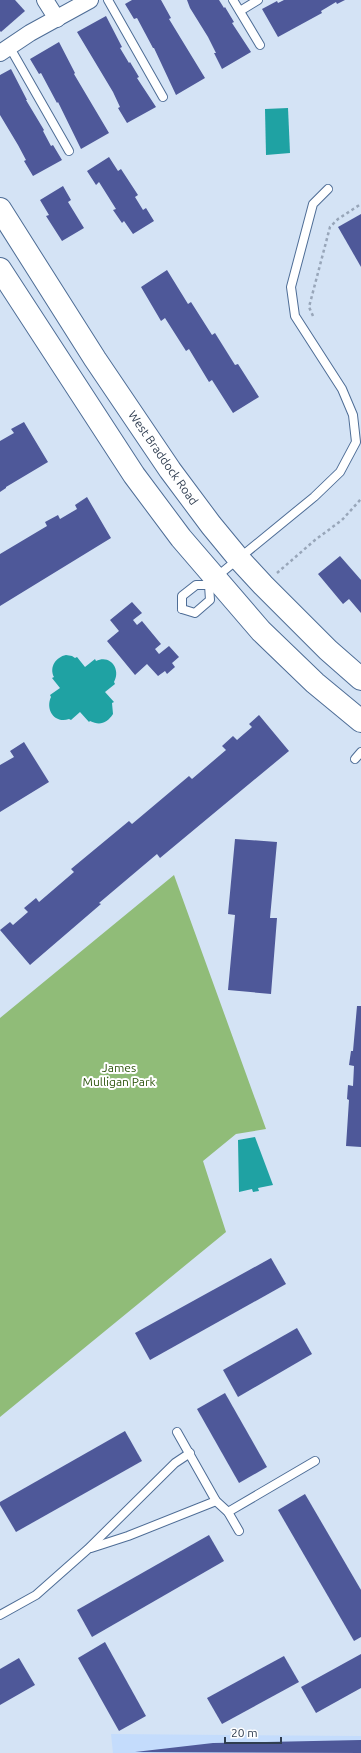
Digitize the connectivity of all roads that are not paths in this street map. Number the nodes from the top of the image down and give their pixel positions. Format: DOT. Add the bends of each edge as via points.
graph roads {
  1 [pos="45,0"];
  2 [pos="90,0"];
  3 [pos="108,0"];
  4 [pos="234,0"];
  5 [pos="258,0"];
  6 [pos="240,11"];
  7 [pos="57,19"];
  8 [pos="260,46"];
  9 [pos="2,51"];
  10 [pos="163,97"];
  11 [pos="69,151"];
  12 [pos="328,189"];
  13 [pos="0,209"];
  14 [pos="0,269"];
  15 [pos="239,559"];
  16 [pos="212,582"];
  17 [pos="361,678"];
  18 [pos="361,722"];
  19 [pos="361,752"];
  20 [pos="355,759"];
  21 [pos="177,1432"];
  22 [pos="190,1453"];
  23 [pos="315,1461"];
  24 [pos="216,1501"];
  25 [pos="228,1512"];
  26 [pos="239,1531"];
  27 [pos="88,1549"];
  28 [pos="0,1615"];
  1 -- 7 [label="street"];
  2 -- 7 [label="street"];
  3 -- 10 [label="lane"];
  4 -- 6 [label="lane"];
  5 -- 6 [label="lane"];
  6 -- 8 [label="lane"];
  7 -- 9 [label="street"];
  9 -- 11 [label="lane"];
  12 -- 15 [label="lane" via="312,204 291,287 295,316 342,389 353,415 356,442 340,472 314,498"];
  13 -- 15 [label="main road, West Braddock Road" via="74,327 170,470"];
  14 -- 16 [label="main road" via="134,475"];
  15 -- 16 [label="lane"];
  15 -- 17 [label="main road, West Braddock Road" via="328,650"];
  16 -- 16 [label="lane" via="196,585 182,596 179,612 195,613 210,600"];
  16 -- 18 [label="main road" via="315,683"];
  19 -- 20 [label="lane"];
  21 -- 22 [label="lane"];
  22 -- 24 [label="lane"];
  22 -- 27 [label="lane" via="175,1463"];
  23 -- 25 [label="lane"];
  24 -- 25 [label="lane"];
  24 -- 27 [label="lane"];
  25 -- 26 [label="lane"];
  27 -- 28 [label="lane" via="36,1595"];
}
